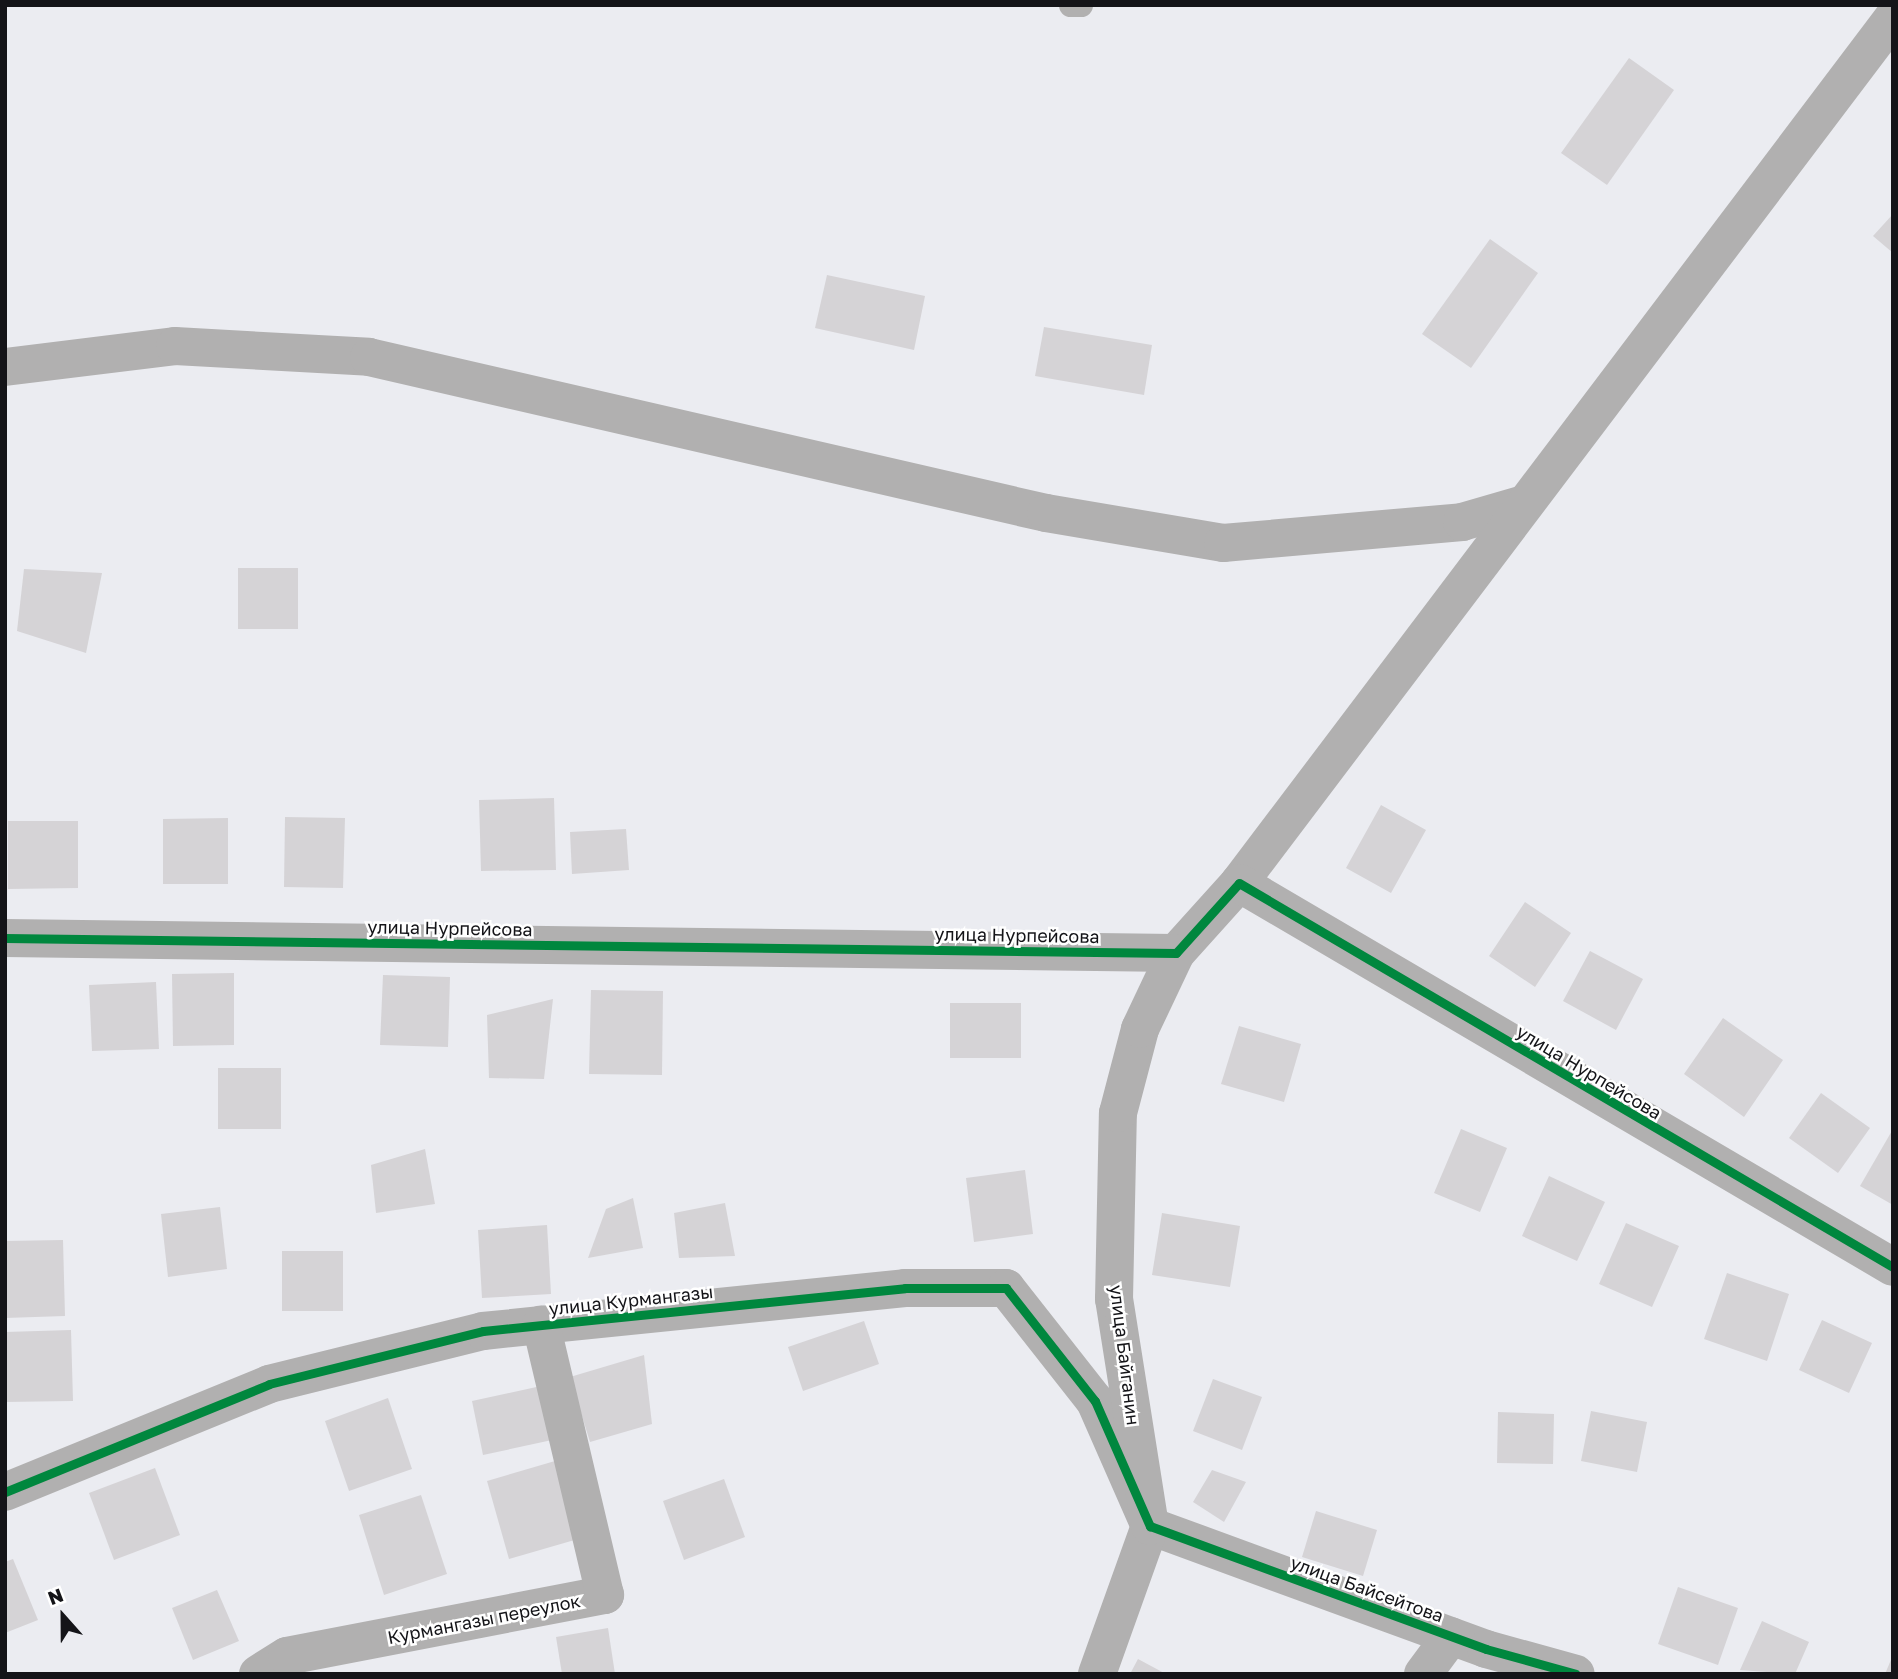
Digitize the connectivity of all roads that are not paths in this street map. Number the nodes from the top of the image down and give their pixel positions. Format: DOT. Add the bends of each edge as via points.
graph roads {
  1 [pos="1070,5"];
  2 [pos="1081,5"];
  3 [pos="1893,18"];
  4 [pos="5,367"];
  5 [pos="1521,505"];
  6 [pos="1238,883"];
  7 [pos="5,938"];
  8 [pos="1176,953"];
  9 [pos="1893,1267"];
  10 [pos="541,1324"];
  11 [pos="5,1492"];
  12 [pos="1150,1526"];
  13 [pos="1451,1636"];
  14 [pos="258,1674"];
  15 [pos="1097,1674"];
  16 [pos="1423,1674"];
  17 [pos="1576,1674"];
  1 -- 2 [label="lane"];
  3 -- 5 [label="street"];
  4 -- 5 [label="street" via="175,346 369,357 1046,513 1223,542 1462,522"];
  5 -- 6 [label="street" via="1508,531"];
  6 -- 8 [label="street"];
  6 -- 9 [label="street, улица Нурпейсова"];
  7 -- 8 [label="street, улица Нурпейсова"];
  8 -- 12 [label="street, улица Байганин" via="1140,1029 1118,1113 1114,1299"];
  10 -- 11 [label="street, улица Курмангазы" via="483,1331 269,1384"];
  10 -- 12 [label="street, улица Курмангазы" via="905,1289 1006,1288 1095,1401"];
  10 -- 14 [label="street, Курмангазы переулок" via="605,1595 287,1656"];
  12 -- 13 [label="street, улица Байсейтова"];
  12 -- 15 [label="street, улица Байганин"];
  13 -- 16 [label="street"];
  13 -- 17 [label="street, улица Байсейтова"];
}
